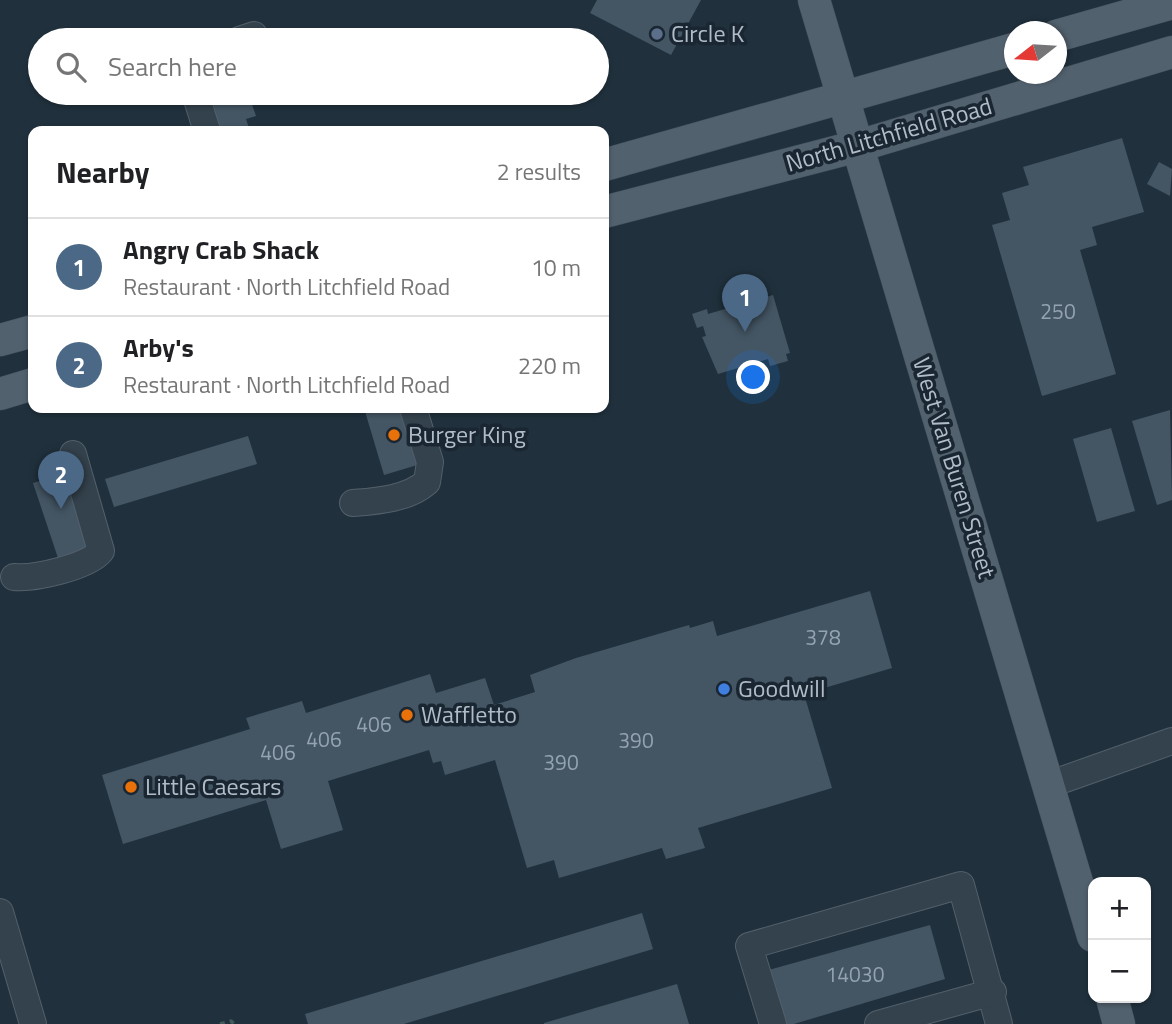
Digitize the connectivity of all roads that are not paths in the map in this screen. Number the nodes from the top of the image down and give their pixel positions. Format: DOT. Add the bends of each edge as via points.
graph roads {
  1 [pos="814,0"];
  2 [pos="1172,2"];
  3 [pos="1067,33"];
  4 [pos="1004,52"];
  5 [pos="1172,52"];
  6 [pos="845,99"];
  7 [pos="199,105"];
  8 [pos="205,126"];
  9 [pos="858,146"];
  10 [pos="609,165"];
  11 [pos="609,211"];
  12 [pos="28,332"];
  13 [pos="0,340"];
  14 [pos="28,386"];
  15 [pos="0,394"];
  16 [pos="415,413"];
  17 [pos="73,454"];
  18 [pos="353,503"];
  19 [pos="14,577"];
  20 [pos="1172,741"];
  21 [pos="1048,785"];
  22 [pos="0,912"];
  23 [pos="1088,919"];
  24 [pos="993,992"];
  25 [pos="1113,1003"];
  26 [pos="33,1024"];
  27 [pos="773,1024"];
  28 [pos="878,1024"];
  29 [pos="999,1024"];
  30 [pos="1119,1024"];
  1 -- 6 [label="main road, West Van Buren Street"];
  2 -- 3 [label="main road"];
  4 -- 6 [label="main road, North Litchfield Road"];
  5 -- 9 [label="main road, North Litchfield Road"];
  6 -- 9 [label="main road, West Van Buren Street"];
  6 -- 10 [label="main road, North Litchfield Road"];
  7 -- 8 [label="street"];
  9 -- 11 [label="main road, North Litchfield Road"];
  9 -- 21 [label="main road, West Van Buren Street"];
  12 -- 13 [label="main road"];
  14 -- 15 [label="main road"];
  16 -- 18 [label="street" via="430,463 427,482 390,498"];
  17 -- 19 [label="street" via="101,551 89,560 42,575"];
  20 -- 21 [label="street"];
  21 -- 23 [label="main road, West Van Buren Street"];
  22 -- 26 [label="street"];
  24 -- 27 [label="street" via="961,885 749,946"];
  24 -- 28 [label="street"];
  24 -- 29 [label="street"];
  25 -- 30 [label="main road"];
}
